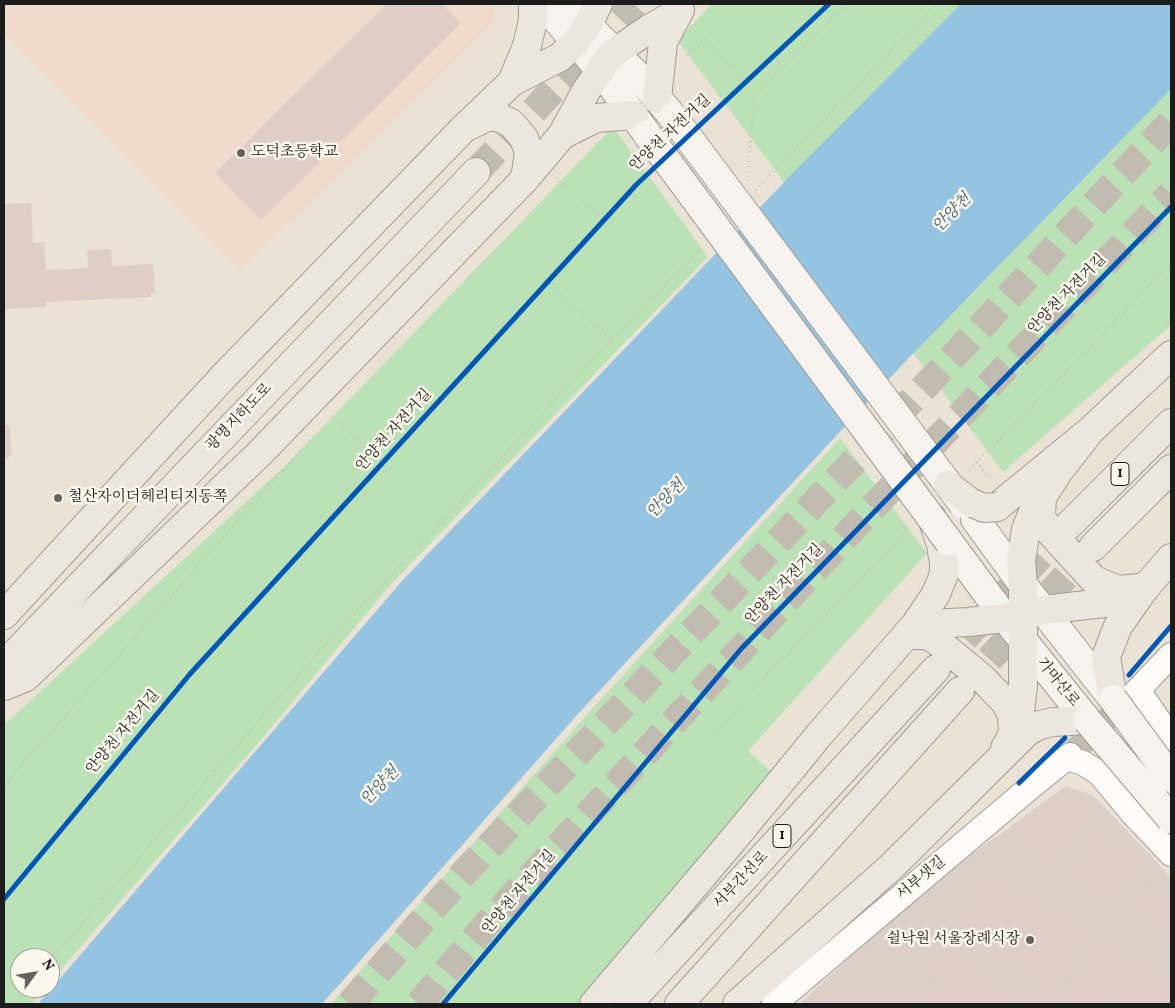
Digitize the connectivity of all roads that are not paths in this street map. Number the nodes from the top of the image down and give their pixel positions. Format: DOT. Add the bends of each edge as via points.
graph roads {
  1 [pos="533,4"];
  2 [pos="539,4"];
  3 [pos="567,4"];
  4 [pos="682,9"];
  5 [pos="588,23"];
  6 [pos="607,61"];
  7 [pos="512,82"];
  8 [pos="665,108"];
  9 [pos="640,124"];
  10 [pos="464,128"];
  11 [pos="562,134"];
  12 [pos="476,172"];
  13 [pos="525,179"];
  14 [pos="1171,355"];
  15 [pos="1171,423"];
  16 [pos="1091,430"];
  17 [pos="1171,469"];
  18 [pos="1042,498"];
  19 [pos="990,503"];
  20 [pos="1069,525"];
  21 [pos="945,543"];
  22 [pos="1093,547"];
  23 [pos="1171,558"];
  24 [pos="1023,585"];
  25 [pos="1145,588"];
  26 [pos="1024,614"];
  27 [pos="4,615"];
  28 [pos="909,630"];
  29 [pos="1024,641"];
  30 [pos="1165,647"];
  31 [pos="4,665"];
  32 [pos="936,669"];
  33 [pos="4,686"];
  34 [pos="960,691"];
  35 [pos="1129,694"];
  36 [pos="1087,720"];
  37 [pos="1013,732"];
  38 [pos="1171,738"];
  39 [pos="993,766"];
  40 [pos="1171,778"];
  41 [pos="1171,819"];
  42 [pos="1171,854"];
  43 [pos="594,1004"];
  44 [pos="628,1004"];
  45 [pos="679,1004"];
  46 [pos="737,1004"];
  47 [pos="774,1004"];
  1 -- 7 [label="main road" via="527,46"];
  2 -- 5 [label="main road" via="554,18"];
  3 -- 5 [label="main road"];
  4 -- 6 [label="main road"];
  4 -- 8 [label="main road" via="663,42"];
  5 -- 6 [label="main road"];
  5 -- 7 [label="main road" via="560,57"];
  6 -- 8 [label="main road"];
  6 -- 9 [label="main road"];
  6 -- 11 [label="main road"];
  7 -- 10 [label="main road"];
  8 -- 19 [label="main road, bridge" via="948,485 970,502 984,508"];
  9 -- 11 [label="main road" via="596,118"];
  9 -- 21 [label="main road, bridge" via="932,518"];
  10 -- 13 [label="main road" via="487,117 498,117 511,124 524,138 529,153"];
  10 -- 27 [label="main road" via="225,375"];
  11 -- 13 [label="main road"];
  12 -- 31 [label="main road, 광명지하도로"];
  13 -- 33 [label="main road" via="259,454 26,677"];
  14 -- 16 [label="main road"];
  15 -- 20 [label="main road, 1"];
  16 -- 18 [label="main road"];
  16 -- 19 [label="main road"];
  17 -- 22 [label="main road, 1"];
  18 -- 24 [label="main road" via="1026,529 1021,561"];
  18 -- 25 [label="main road" via="1041,517 1050,533 1094,580 1118,590"];
  19 -- 24 [label="main road"];
  21 -- 26 [label="main road"];
  21 -- 28 [label="main road" via="941,584"];
  23 -- 25 [label="main road"];
  24 -- 26 [label="main road"];
  25 -- 26 [label="main road" via="1104,603"];
  25 -- 35 [label="main road" via="1118,626 1106,657"];
  26 -- 28 [label="main road"];
  26 -- 29 [label="main road"];
  26 -- 35 [label="main road"];
  28 -- 37 [label="main road" via="936,640 982,678 1006,703 1012,716"];
  28 -- 43 [label="main road"];
  29 -- 36 [label="main road, 가마산로"];
  29 -- 37 [label="main road" via="1020,713"];
  30 -- 35 [label="street"];
  32 -- 44 [label="main road, 서부간선로 / 1"];
  34 -- 45 [label="main road, 1"];
  35 -- 38 [label="street"];
  35 -- 40 [label="main road, bridge"];
  36 -- 39 [label="main road" via="1040,725 1028,731"];
  36 -- 41 [label="main road, 가마산로, bridge"];
  37 -- 39 [label="main road"];
  39 -- 46 [label="main road" via="891,867"];
  42 -- 47 [label="street, 서부샛길" via="1099,773 1069,757"];
}
